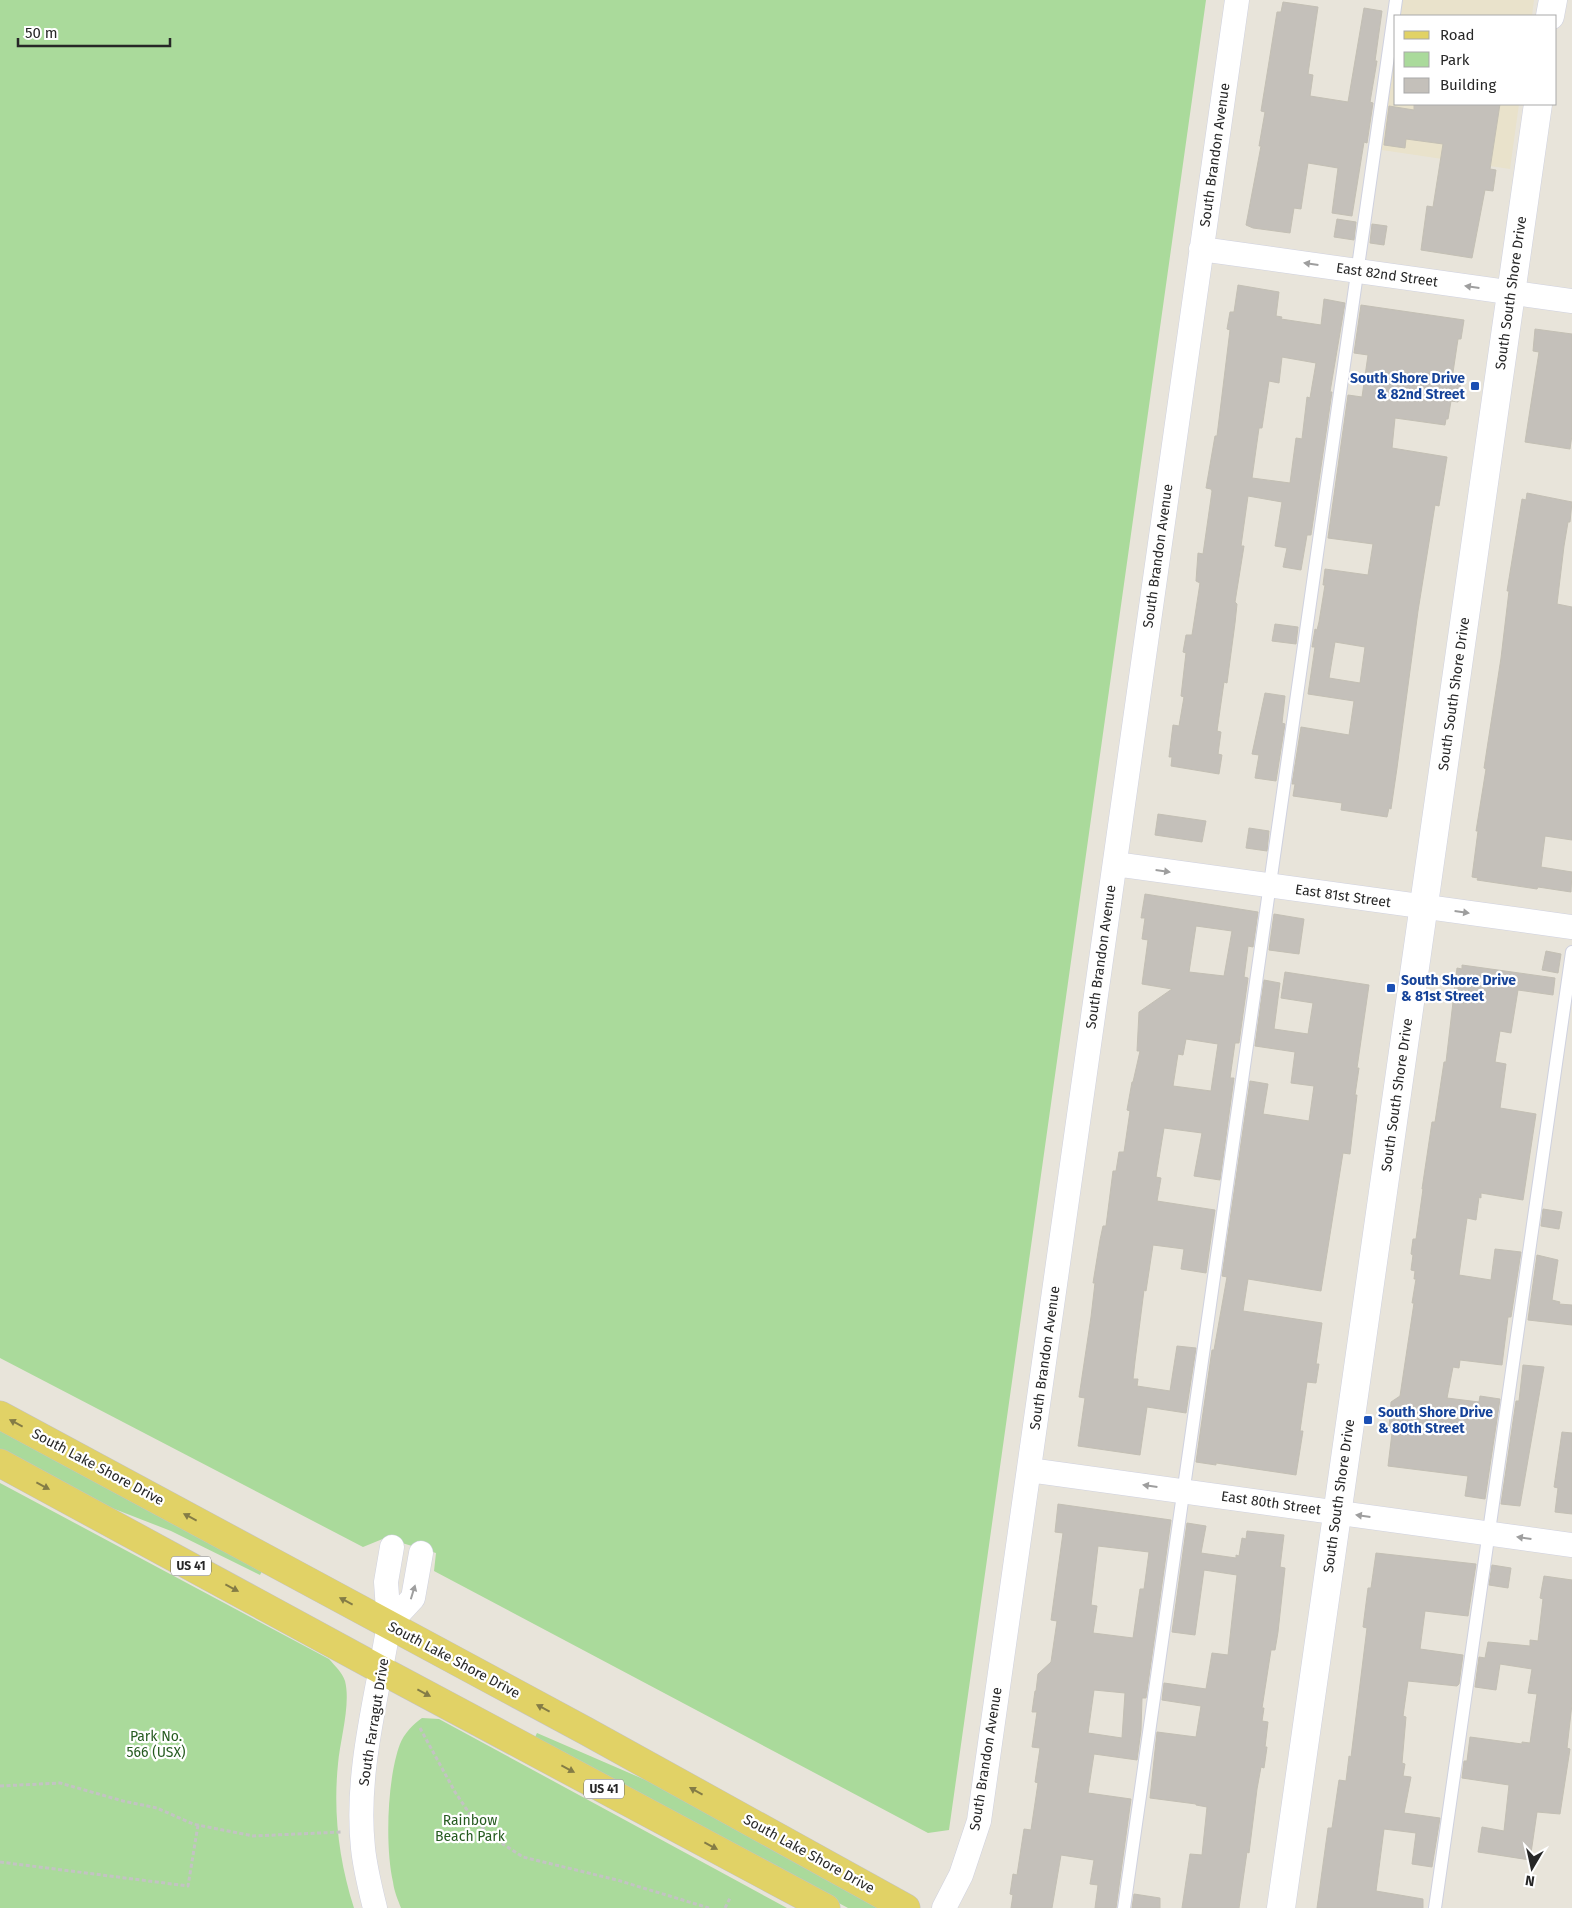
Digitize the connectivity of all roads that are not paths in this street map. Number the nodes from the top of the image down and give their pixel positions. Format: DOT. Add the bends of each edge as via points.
graph roads {
  1 [pos="1237,0"];
  2 [pos="1396,0"];
  3 [pos="1553,0"];
  4 [pos="1550,15"];
  5 [pos="1538,105"];
  6 [pos="1201,249"];
  7 [pos="1357,271"];
  8 [pos="1511,292"];
  9 [pos="1572,301"];
  10 [pos="1114,864"];
  11 [pos="1270,886"];
  12 [pos="1423,907"];
  13 [pos="1572,927"];
  14 [pos="1572,952"];
  15 [pos="0,1415"];
  16 [pos="0,1463"];
  17 [pos="1029,1470"];
  18 [pos="1183,1491"];
  19 [pos="1337,1512"];
  20 [pos="1490,1533"];
  21 [pos="1572,1545"];
  22 [pos="392,1547"];
  23 [pos="421,1554"];
  24 [pos="389,1624"];
  25 [pos="381,1670"];
  26 [pos="375,1908"];
  27 [pos="826,1908"];
  28 [pos="906,1908"];
  29 [pos="944,1908"];
  30 [pos="1124,1908"];
  31 [pos="1280,1908"];
  32 [pos="1435,1908"];
  1 -- 6 [label="street, South Brandon Avenue"];
  2 -- 7 [label="lane"];
  3 -- 4 [label="street"];
  5 -- 8 [label="street, South South Shore Drive"];
  7 -- 6 [label="street, East 82nd Street, one-way"];
  6 -- 10 [label="street, South Brandon Avenue"];
  8 -- 7 [label="street, East 82nd Street, one-way"];
  7 -- 11 [label="lane"];
  8 -- 9 [label="street, East 82nd Street"];
  8 -- 12 [label="street, South South Shore Drive"];
  10 -- 11 [label="street, East 81st Street, one-way"];
  10 -- 17 [label="street, South Brandon Avenue"];
  11 -- 12 [label="street, East 81st Street"];
  11 -- 18 [label="lane"];
  12 -- 13 [label="street, East 81st Street, one-way"];
  12 -- 19 [label="street, South South Shore Drive"];
  14 -- 20 [label="lane"];
  24 -- 15 [label="main road, South Lake Shore Drive, one-way"];
  16 -- 25 [label="main road, US 41, one-way"];
  18 -- 17 [label="street, East 80th Street, one-way"];
  17 -- 29 [label="street, South Brandon Avenue" via="979,1821 961,1875"];
  18 -- 19 [label="street, East 80th Street"];
  18 -- 30 [label="lane"];
  20 -- 19 [label="street, East 80th Street, one-way"];
  19 -- 31 [label="street, South South Shore Drive"];
  21 -- 20 [label="street, East 80th Street, one-way"];
  20 -- 32 [label="lane"];
  22 -- 24 [label="street, South Farragut Drive" via="386,1582"];
  24 -- 23 [label="street, one-way" via="413,1598"];
  24 -- 25 [label="street, South Farragut Drive"];
  28 -- 24 [label="main road, South Lake Shore Drive, one-way"];
  25 -- 26 [label="street, South Farragut Drive" via="364,1768 362,1830"];
  25 -- 27 [label="main road, US 41, one-way"];
}
